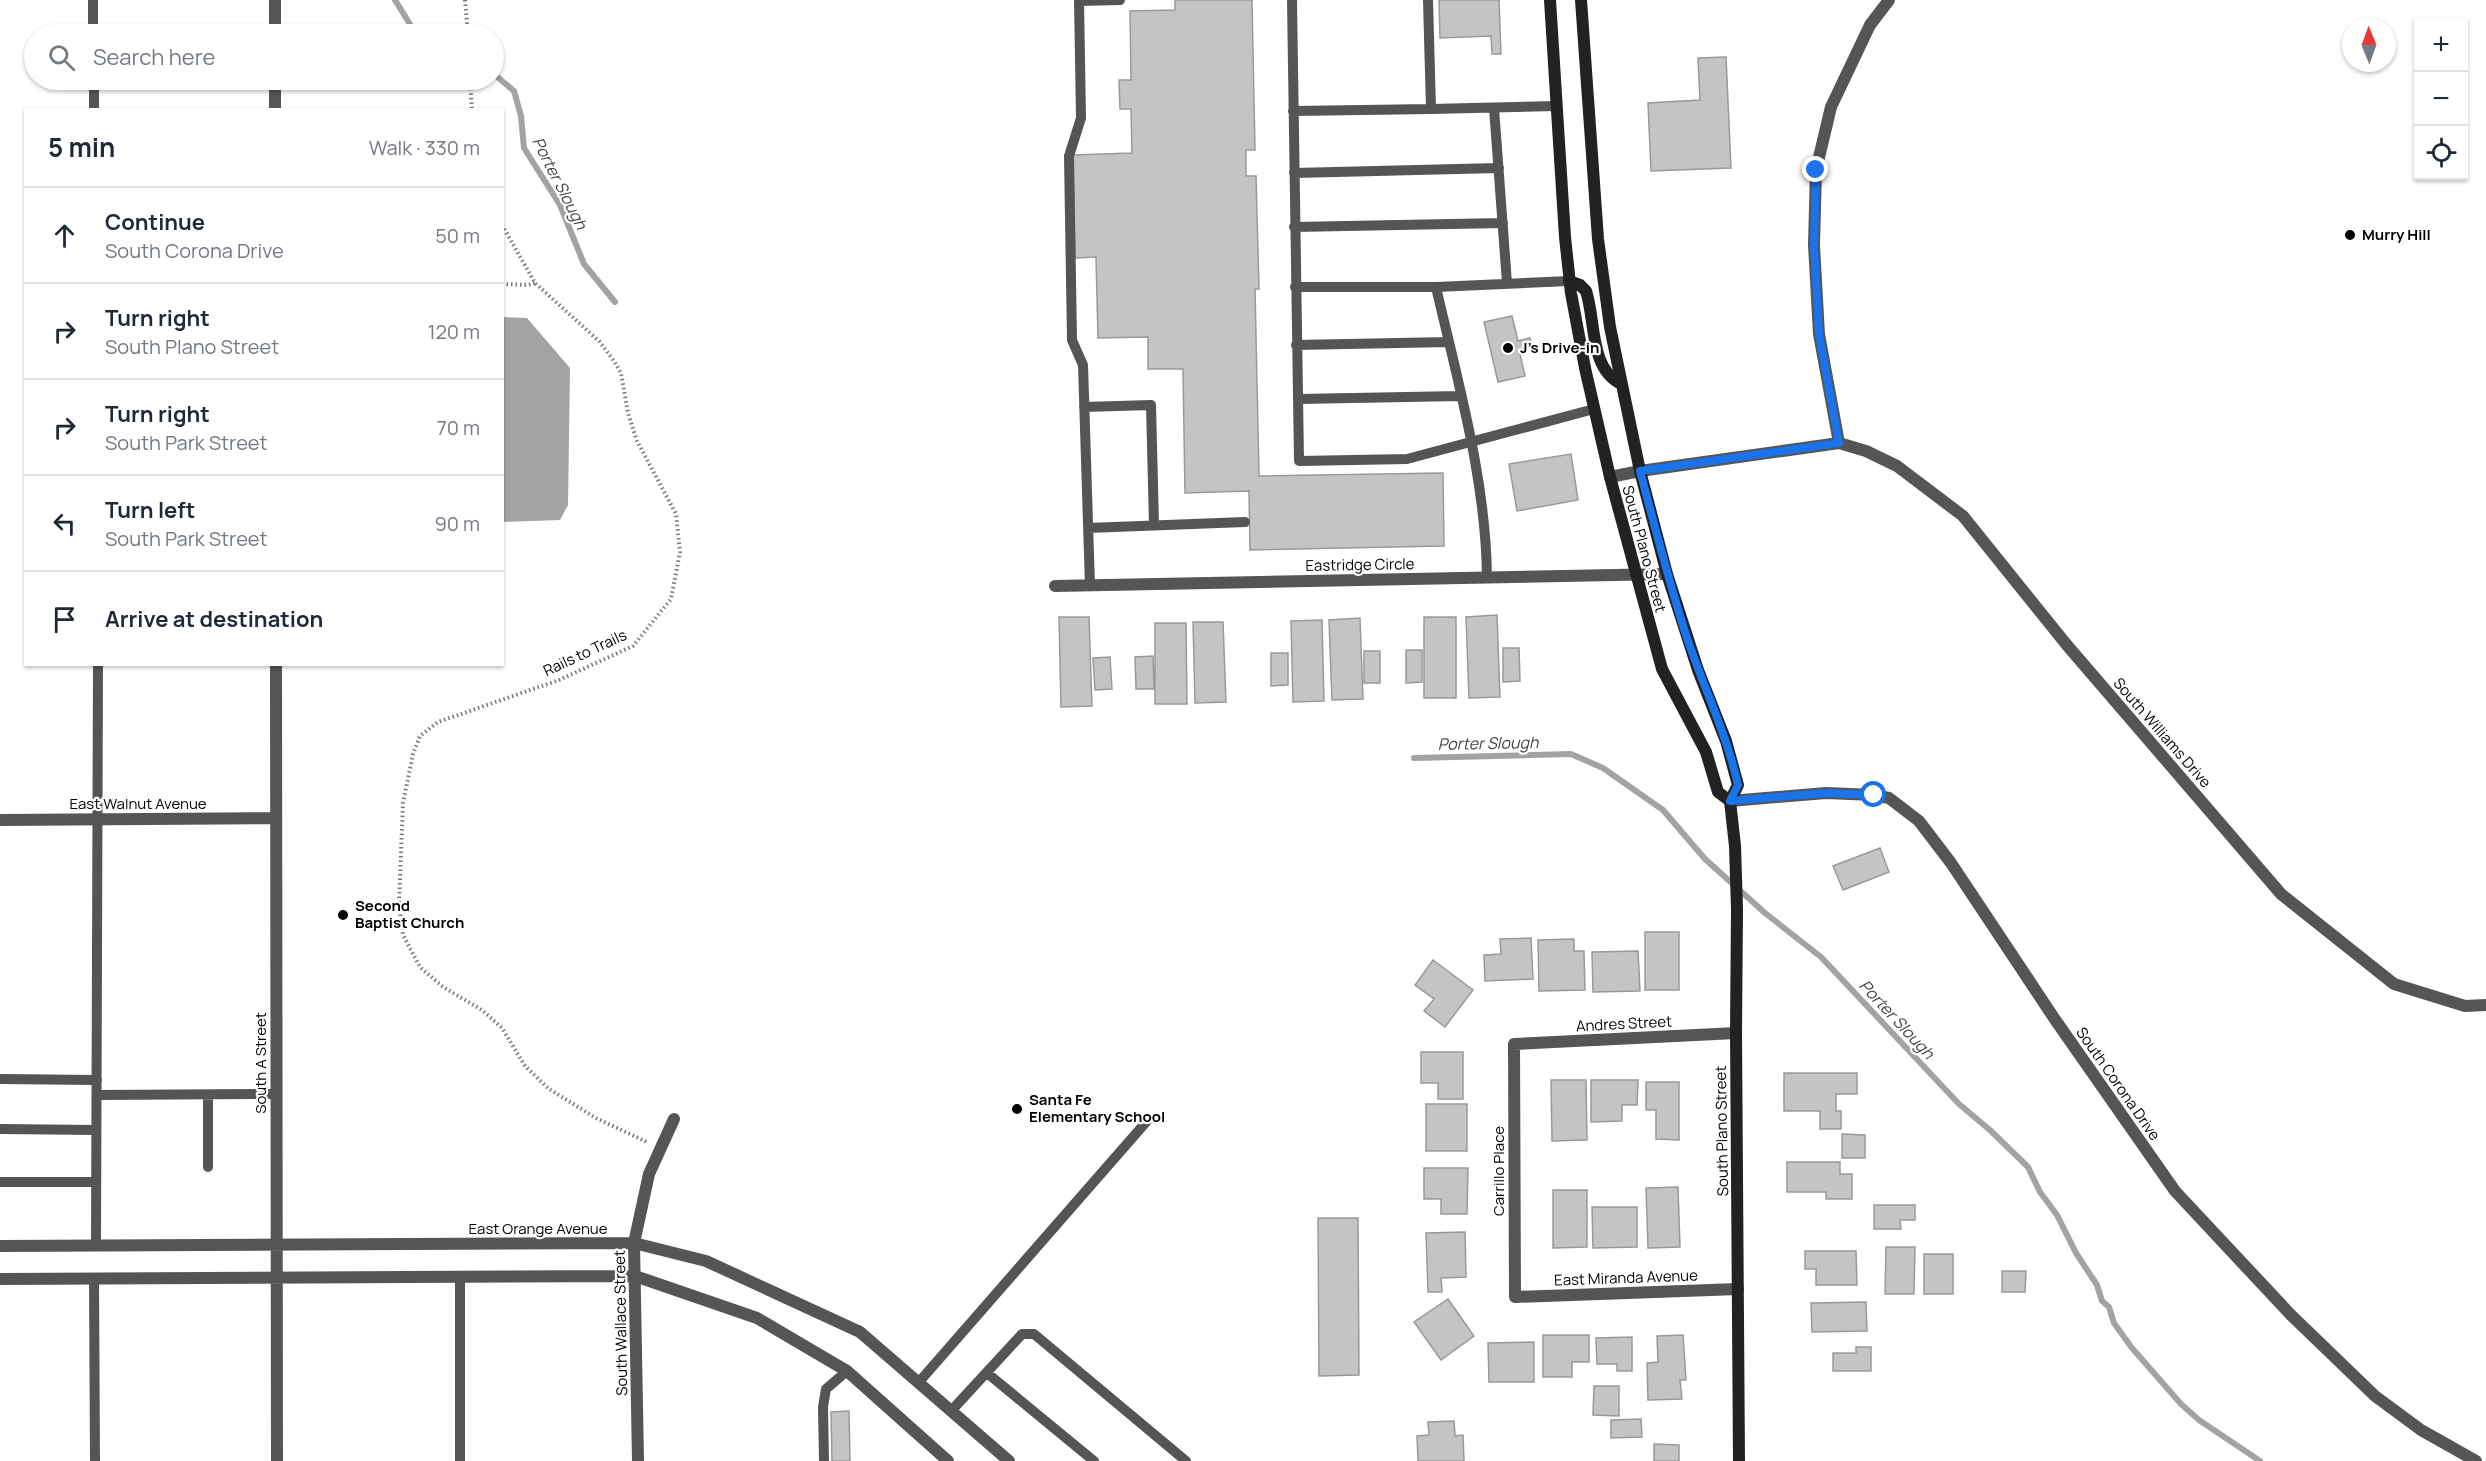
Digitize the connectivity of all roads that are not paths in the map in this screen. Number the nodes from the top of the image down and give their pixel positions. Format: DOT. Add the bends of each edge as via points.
graph roads {
  1 [pos="93,0"];
  2 [pos="275,0"];
  3 [pos="1078,0"];
  4 [pos="1120,0"];
  5 [pos="1292,0"];
  6 [pos="1428,0"];
  7 [pos="1551,0"];
  8 [pos="1581,0"];
  9 [pos="1889,0"];
  10 [pos="93,24"];
  11 [pos="275,24"];
  12 [pos="94,90"];
  13 [pos="275,90"];
  14 [pos="1557,106"];
  15 [pos="94,108"];
  16 [pos="276,108"];
  17 [pos="1494,108"];
  18 [pos="1431,109"];
  19 [pos="1293,111"];
  20 [pos="1498,168"];
  21 [pos="1294,173"];
  22 [pos="1503,223"];
  23 [pos="1294,227"];
  24 [pos="1569,281"];
  25 [pos="1507,283"];
  26 [pos="1295,287"];
  27 [pos="1436,287"];
  28 [pos="1449,342"];
  29 [pos="1296,345"];
  30 [pos="1621,384"];
  31 [pos="1461,396"];
  32 [pos="1298,399"];
  33 [pos="1084,407"];
  34 [pos="1594,409"];
  35 [pos="1472,442"];
  36 [pos="1839,443"];
  37 [pos="1640,471"];
  38 [pos="1610,477"];
  39 [pos="1245,522"];
  40 [pos="1154,525"];
  41 [pos="1088,528"];
  42 [pos="1667,574"];
  43 [pos="1636,575"];
  44 [pos="1487,578"];
  45 [pos="1054,586"];
  46 [pos="1090,586"];
  47 [pos="98,666"];
  48 [pos="276,666"];
  49 [pos="1730,801"];
  50 [pos="99,819"];
  51 [pos="276,819"];
  52 [pos="0,820"];
  53 [pos="2486,1005"];
  54 [pos="1736,1033"];
  55 [pos="1514,1044"];
  56 [pos="0,1079"];
  57 [pos="97,1080"];
  58 [pos="276,1094"];
  59 [pos="97,1095"];
  60 [pos="208,1095"];
  61 [pos="674,1119"];
  62 [pos="1147,1121"];
  63 [pos="0,1129"];
  64 [pos="96,1130"];
  65 [pos="208,1167"];
  66 [pos="0,1182"];
  67 [pos="96,1182"];
  68 [pos="634,1243"];
  69 [pos="96,1245"];
  70 [pos="277,1245"];
  71 [pos="0,1246"];
  72 [pos="277,1276"];
  73 [pos="460,1276"];
  74 [pos="635,1276"];
  75 [pos="94,1278"];
  76 [pos="0,1279"];
  77 [pos="1738,1289"];
  78 [pos="1515,1297"];
  79 [pos="848,1371"];
  80 [pos="987,1372"];
  81 [pos="919,1382"];
  82 [pos="952,1410"];
  83 [pos="95,1461"];
  84 [pos="277,1461"];
  85 [pos="460,1461"];
  86 [pos="638,1461"];
  87 [pos="824,1461"];
  88 [pos="948,1461"];
  89 [pos="1009,1461"];
  90 [pos="1094,1461"];
  91 [pos="1186,1461"];
  92 [pos="1739,1461"];
  93 [pos="2476,1461"];
  1 -- 10 [label="lane"];
  2 -- 11 [label="street"];
  3 -- 4 [label="lane"];
  3 -- 33 [label="lane" via="1081,118 1069,156 1072,340 1083,365"];
  5 -- 19 [label="lane"];
  6 -- 18 [label="lane"];
  7 -- 14 [label="main road, South Plano Street"];
  8 -- 30 [label="main road, South Plano Street" via="1598,239"];
  9 -- 36 [label="street" via="1870,25 1831,107 1816,170 1814,245 1819,334"];
  12 -- 15 [label="lane"];
  13 -- 16 [label="street"];
  14 -- 17 [label="lane"];
  14 -- 24 [label="main road, South Plano Street"];
  17 -- 18 [label="lane"];
  17 -- 20 [label="lane"];
  18 -- 19 [label="lane"];
  19 -- 21 [label="lane"];
  20 -- 21 [label="lane"];
  20 -- 22 [label="lane"];
  21 -- 23 [label="lane"];
  22 -- 23 [label="lane"];
  22 -- 25 [label="lane"];
  23 -- 26 [label="lane"];
  24 -- 25 [label="lane"];
  24 -- 30 [label="main road" via="1586,291 1604,369"];
  24 -- 34 [label="main road, South Plano Street"];
  25 -- 27 [label="lane"];
  26 -- 27 [label="lane"];
  26 -- 29 [label="lane"];
  27 -- 28 [label="lane"];
  28 -- 29 [label="lane"];
  28 -- 31 [label="lane"];
  29 -- 32 [label="lane"];
  30 -- 37 [label="main road, South Plano Street"];
  31 -- 32 [label="lane"];
  31 -- 35 [label="lane"];
  32 -- 35 [label="lane" via="1299,461 1407,459"];
  33 -- 40 [label="lane" via="1151,405"];
  33 -- 41 [label="lane"];
  34 -- 35 [label="lane"];
  34 -- 38 [label="main road, South Plano Street"];
  35 -- 44 [label="lane" via="1487,535"];
  36 -- 37 [label="street"];
  36 -- 53 [label="street, South Williams Drive" via="1897,466 1963,516 2066,644 2281,894 2394,984 2464,1006"];
  37 -- 38 [label="street"];
  37 -- 42 [label="main road, South Plano Street"];
  38 -- 43 [label="main road, South Plano Street"];
  39 -- 40 [label="lane"];
  40 -- 41 [label="lane"];
  41 -- 46 [label="lane"];
  42 -- 43 [label="street, Eastridge Circle"];
  42 -- 49 [label="main road, South Plano Street" via="1732,758 1738,785"];
  43 -- 44 [label="street, Eastridge Circle"];
  43 -- 49 [label="main road, South Plano Street" via="1662,669 1701,742 1718,792"];
  44 -- 46 [label="street, Eastridge Circle"];
  45 -- 46 [label="street, Eastridge Circle"];
  47 -- 50 [label="lane"];
  48 -- 51 [label="street, South A Street"];
  49 -- 54 [label="main road, South Plano Street" via="1736,861"];
  49 -- 93 [label="street, South Corona Drive" via="1826,793 1874,795 1889,798 1919,821 1952,862 2054,1018 2175,1191 2282,1306 2375,1396 2421,1430"];
  50 -- 51 [label="street, East Walnut Avenue"];
  50 -- 52 [label="street, East Walnut Avenue"];
  50 -- 57 [label="lane"];
  51 -- 58 [label="street, South A Street"];
  54 -- 55 [label="street, Andres Street"];
  54 -- 77 [label="main road, South Plano Street"];
  55 -- 78 [label="street, Carrillo Place"];
  56 -- 57 [label="lane"];
  57 -- 59 [label="lane"];
  58 -- 60 [label="lane"];
  58 -- 70 [label="street, South A Street"];
  59 -- 60 [label="lane"];
  59 -- 64 [label="lane"];
  60 -- 65 [label="lane"];
  61 -- 68 [label="street, South Wallace Street" via="648,1174"];
  62 -- 81 [label="lane"];
  63 -- 64 [label="lane"];
  64 -- 67 [label="lane"];
  66 -- 67 [label="lane"];
  67 -- 69 [label="lane"];
  68 -- 70 [label="street, East Orange Avenue"];
  68 -- 74 [label="street, South Wallace Street"];
  68 -- 81 [label="street, East Orange Avenue" via="706,1261 831,1317 860,1332"];
  69 -- 70 [label="street, East Orange Avenue"];
  69 -- 71 [label="street, East Orange Avenue"];
  70 -- 72 [label="street, South A Street"];
  72 -- 73 [label="street"];
  72 -- 75 [label="street"];
  72 -- 84 [label="street, South A Street"];
  73 -- 74 [label="street"];
  73 -- 85 [label="lane"];
  74 -- 79 [label="street" via="757,1318"];
  74 -- 86 [label="street, South Wallace Street"];
  75 -- 76 [label="street"];
  75 -- 83 [label="lane"];
  77 -- 78 [label="street, East Miranda Avenue"];
  77 -- 92 [label="main road, South Plano Street"];
  79 -- 87 [label="lane" via="826,1389"];
  79 -- 88 [label="street"];
  80 -- 82 [label="lane"];
  80 -- 90 [label="lane"];
  80 -- 91 [label="lane" via="1022,1334 1034,1334"];
  81 -- 82 [label="street, East Orange Avenue"];
  82 -- 89 [label="street, East Orange Avenue"];
}
